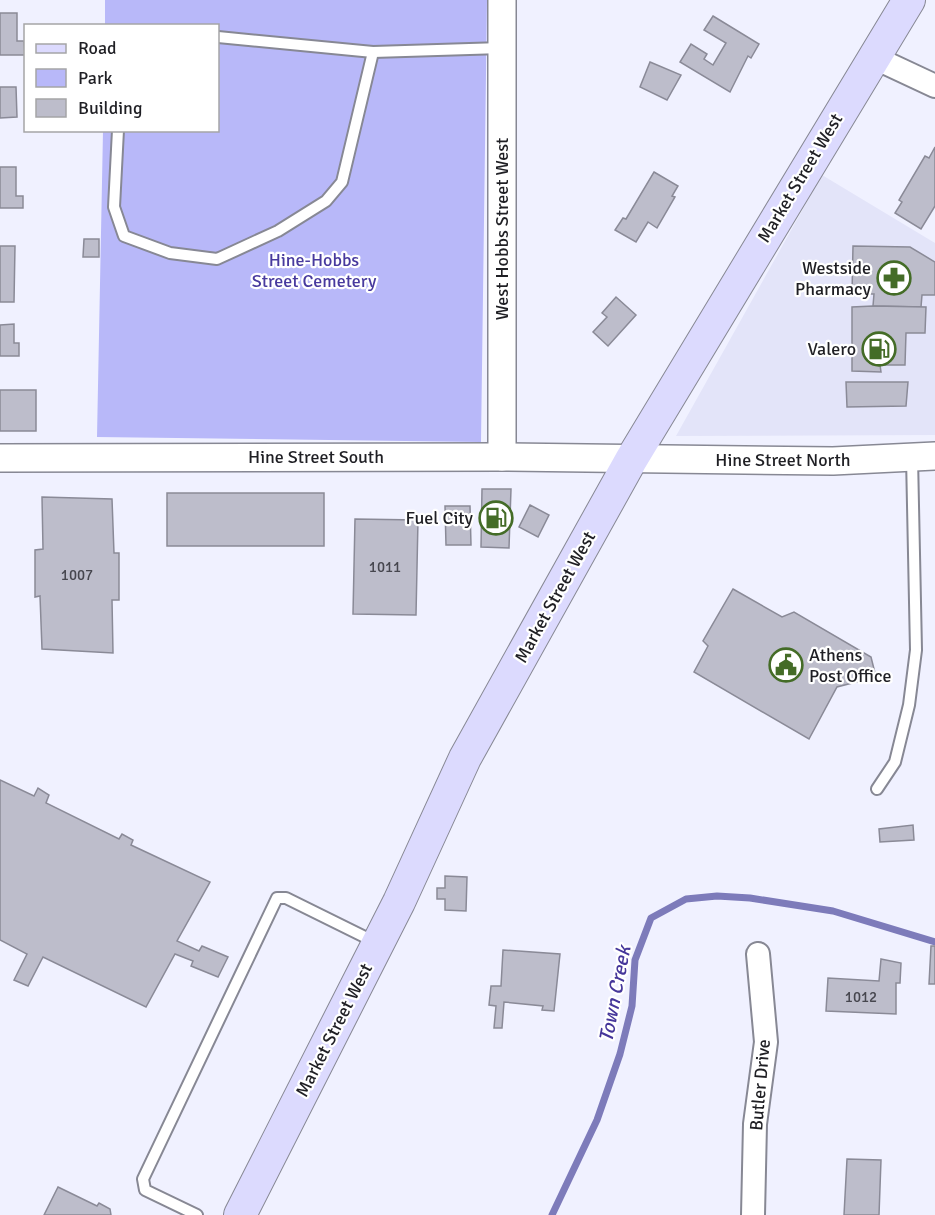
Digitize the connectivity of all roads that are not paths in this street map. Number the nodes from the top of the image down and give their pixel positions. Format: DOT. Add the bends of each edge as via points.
graph roads {
  1 [pos="502,0"];
  2 [pos="909,0"];
  3 [pos="219,37"];
  4 [pos="502,48"];
  5 [pos="372,52"];
  6 [pos="873,57"];
  7 [pos="935,86"];
  8 [pos="118,132"];
  9 [pos="923,456"];
  10 [pos="501,457"];
  11 [pos="0,458"];
  12 [pos="631,460"];
  13 [pos="877,789"];
  14 [pos="378,943"];
  15 [pos="758,954"];
  16 [pos="197,1215"];
  17 [pos="240,1215"];
  18 [pos="753,1215"];
  1 -- 4 [label="street, West Hobbs Street West"];
  2 -- 6 [label="main road, Market Street West"];
  3 -- 5 [label="lane"];
  4 -- 5 [label="lane"];
  4 -- 10 [label="street, West Hobbs Street West"];
  5 -- 8 [label="lane" via="342,182 326,201 278,231 217,259 170,253 124,236 114,207"];
  6 -- 7 [label="street"];
  6 -- 12 [label="main road, Market Street West"];
  9 -- 12 [label="street, Hine Street North"];
  9 -- 13 [label="lane" via="916,650 909,705 895,762"];
  10 -- 11 [label="street, Hine Street South"];
  10 -- 12 [label="street, Hine Street South"];
  12 -- 14 [label="main road, Market Street West" via="465,758"];
  14 -- 16 [label="lane" via="286,898 278,898 143,1179 145,1190"];
  14 -- 17 [label="main road, Market Street West"];
  15 -- 18 [label="street, Butler Drive" via="766,1042 756,1124"];
}
